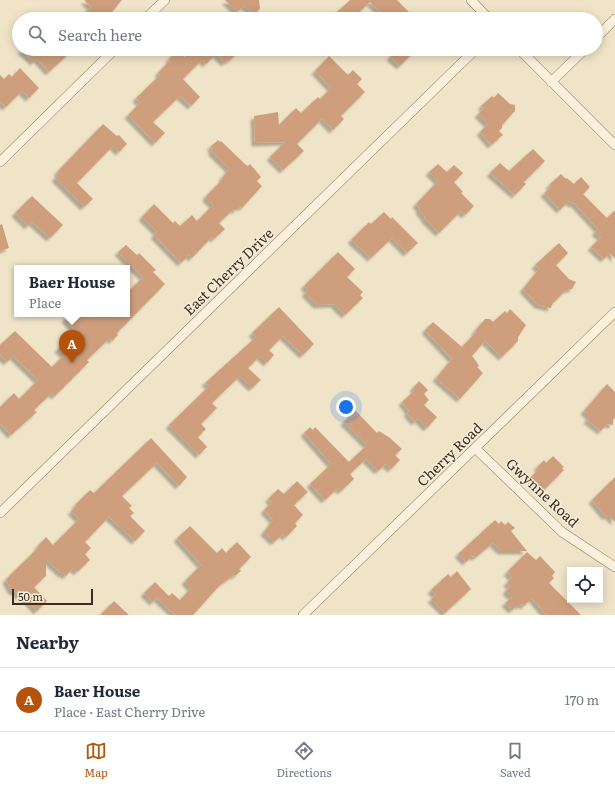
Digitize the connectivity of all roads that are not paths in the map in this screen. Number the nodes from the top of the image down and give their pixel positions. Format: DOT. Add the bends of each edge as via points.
graph roads {
  1 [pos="165,0"];
  2 [pos="471,0"];
  3 [pos="152,12"];
  4 [pos="482,12"];
  5 [pos="615,19"];
  6 [pos="603,31"];
  7 [pos="108,56"];
  8 [pos="469,56"];
  9 [pos="526,56"];
  10 [pos="578,56"];
  11 [pos="551,82"];
  12 [pos="615,145"];
  13 [pos="0,162"];
  14 [pos="615,312"];
  15 [pos="475,448"];
  16 [pos="0,513"];
  17 [pos="615,567"];
  18 [pos="303,615"];
  1 -- 3 [label="street"];
  2 -- 4 [label="street"];
  5 -- 6 [label="street"];
  7 -- 13 [label="street"];
  8 -- 16 [label="street, East Cherry Drive"];
  9 -- 11 [label="street"];
  10 -- 11 [label="street"];
  11 -- 12 [label="street"];
  14 -- 15 [label="street, Cherry Road"];
  15 -- 17 [label="street, Gwynne Road" via="562,532"];
  15 -- 18 [label="street, Cherry Road"];
}
